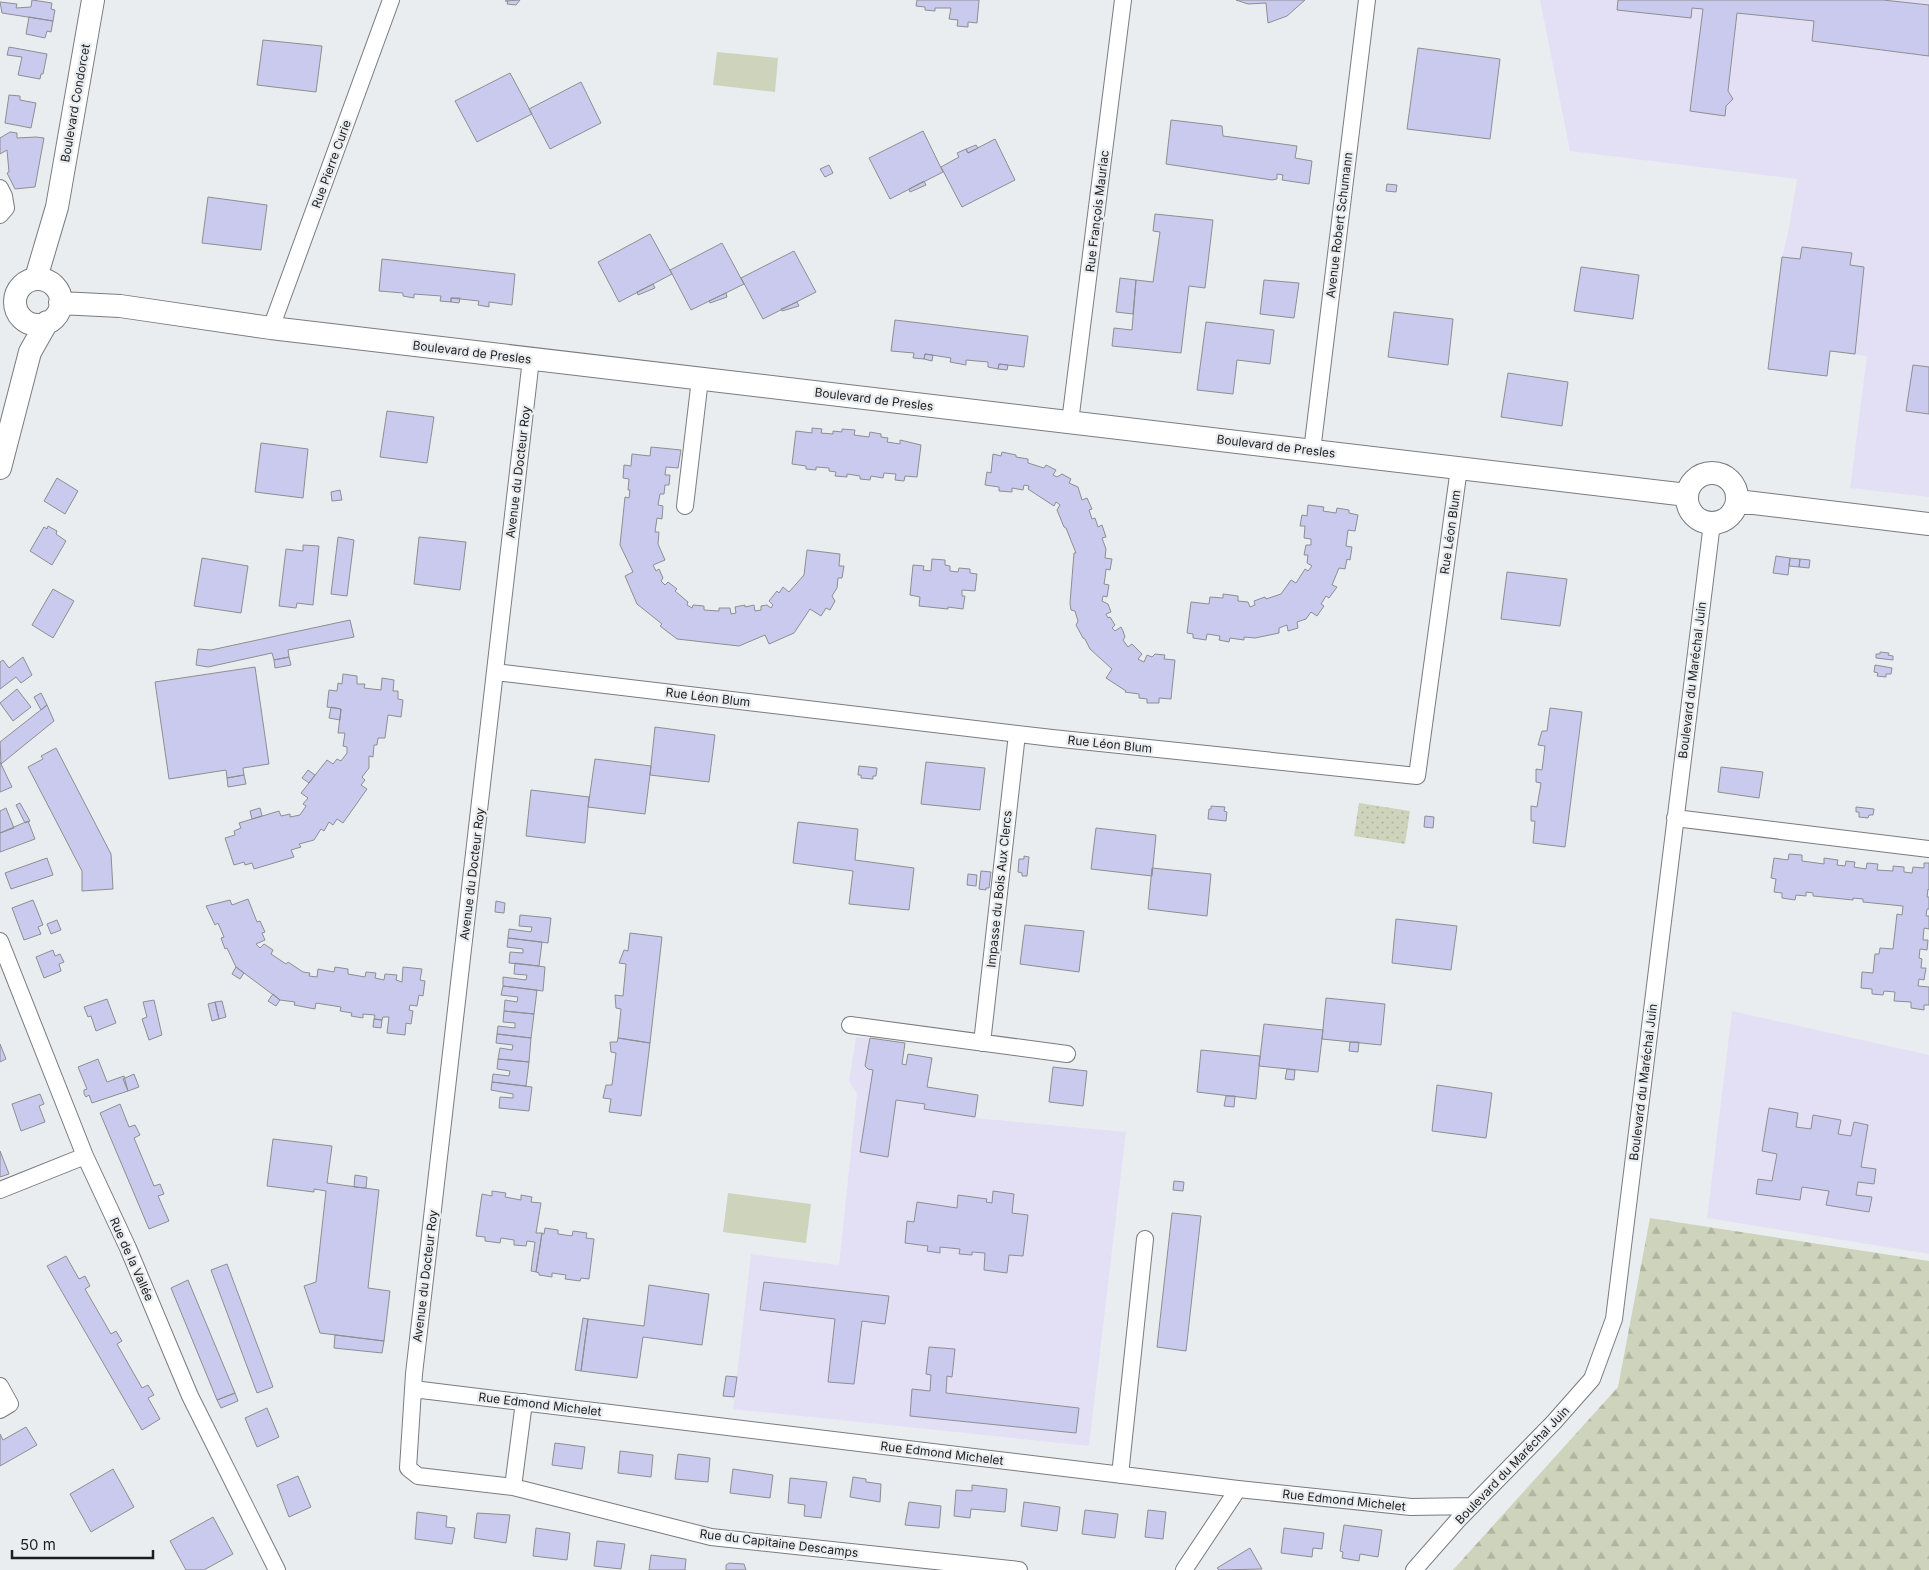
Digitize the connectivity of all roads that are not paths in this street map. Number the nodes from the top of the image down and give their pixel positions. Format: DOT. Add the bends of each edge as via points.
graph roads {
  1 [pos="93,0"];
  2 [pos="391,0"];
  3 [pos="1123,0"];
  4 [pos="1367,0"];
  5 [pos="0,188"];
  6 [pos="0,215"];
  7 [pos="21,295"];
  8 [pos="60,303"];
  9 [pos="47,322"];
  10 [pos="271,328"];
  11 [pos="30,352"];
  12 [pos="531,359"];
  13 [pos="700,379"];
  14 [pos="1070,422"];
  15 [pos="1312,451"];
  16 [pos="0,468"];
  17 [pos="1459,468"];
  18 [pos="1687,495"];
  19 [pos="1737,501"];
  20 [pos="685,506"];
  21 [pos="1712,523"];
  22 [pos="1929,524"];
  23 [pos="495,672"];
  24 [pos="1017,734"];
  25 [pos="1676,818"];
  26 [pos="1929,849"];
  27 [pos="0,941"];
  28 [pos="850,1026"];
  29 [pos="982,1043"];
  30 [pos="1067,1054"];
  31 [pos="85,1156"];
  32 [pos="0,1190"];
  33 [pos="1145,1239"];
  34 [pos="0,1386"];
  35 [pos="413,1389"];
  36 [pos="524,1402"];
  37 [pos="0,1410"];
  38 [pos="1120,1474"];
  39 [pos="513,1487"];
  40 [pos="1238,1489"];
  41 [pos="1472,1506"];
  42 [pos="277,1570"];
  43 [pos="1019,1570"];
  44 [pos="1184,1570"];
  45 [pos="1414,1570"];
  1 -- 7 [label="street, Boulevard Condorcet" via="56,207"];
  2 -- 10 [label="street, Rue Pierre Curie"];
  3 -- 14 [label="street, Rue François Mauriac"];
  4 -- 15 [label="street, Avenue Robert Schumann"];
  5 -- 6 [label="street" via="6,208"];
  7 -- 8 [label="street" via="57,288"];
  7 -- 9 [label="street" via="35,324"];
  7 -- 11 [label="street"];
  8 -- 9 [label="street" via="56,315"];
  8 -- 10 [label="street, Boulevard de Presles" via="120,306"];
  9 -- 11 [label="street"];
  10 -- 12 [label="street, Boulevard de Presles"];
  11 -- 16 [label="street"];
  12 -- 13 [label="street, Boulevard de Presles"];
  12 -- 23 [label="street, Avenue du Docteur Roy"];
  13 -- 14 [label="street, Boulevard de Presles"];
  13 -- 20 [label="street"];
  14 -- 15 [label="street, Boulevard de Presles"];
  15 -- 17 [label="street, Boulevard de Presles"];
  17 -- 18 [label="street, Boulevard de Presles"];
  17 -- 24 [label="street, Rue Léon Blum" via="1417,776"];
  18 -- 19 [label="street" via="1693,482 1705,474 1721,474 1728,478 1737,492"];
  18 -- 21 [label="street" via="1697,517"];
  19 -- 21 [label="street" via="1726,519"];
  19 -- 22 [label="street"];
  21 -- 25 [label="street, Boulevard du Maréchal Juin"];
  23 -- 24 [label="street, Rue Léon Blum"];
  23 -- 35 [label="street, Avenue du Docteur Roy"];
  24 -- 29 [label="street, Impasse du Bois Aux Clercs"];
  25 -- 26 [label="street"];
  25 -- 41 [label="street, Boulevard du Maréchal Juin" via="1614,1319 1592,1379"];
  27 -- 31 [label="street, Rue de la Vallée"];
  28 -- 29 [label="street"];
  29 -- 30 [label="street"];
  31 -- 32 [label="street"];
  31 -- 42 [label="street, Rue de la Vallée" via="128,1248 190,1396"];
  33 -- 38 [label="street"];
  34 -- 37 [label="street" via="10,1404"];
  35 -- 36 [label="street, Rue Edmond Michelet"];
  35 -- 39 [label="street, Rue du Capitaine Descamps" via="408,1468 418,1476"];
  36 -- 38 [label="street, Rue Edmond Michelet"];
  36 -- 39 [label="street"];
  38 -- 40 [label="street, Rue Edmond Michelet"];
  39 -- 43 [label="street, Rue du Capitaine Descamps" via="711,1537"];
  40 -- 41 [label="street, Rue Edmond Michelet" via="1411,1507"];
  40 -- 44 [label="street"];
  41 -- 45 [label="street, Boulevard du Maréchal Juin"];
}
